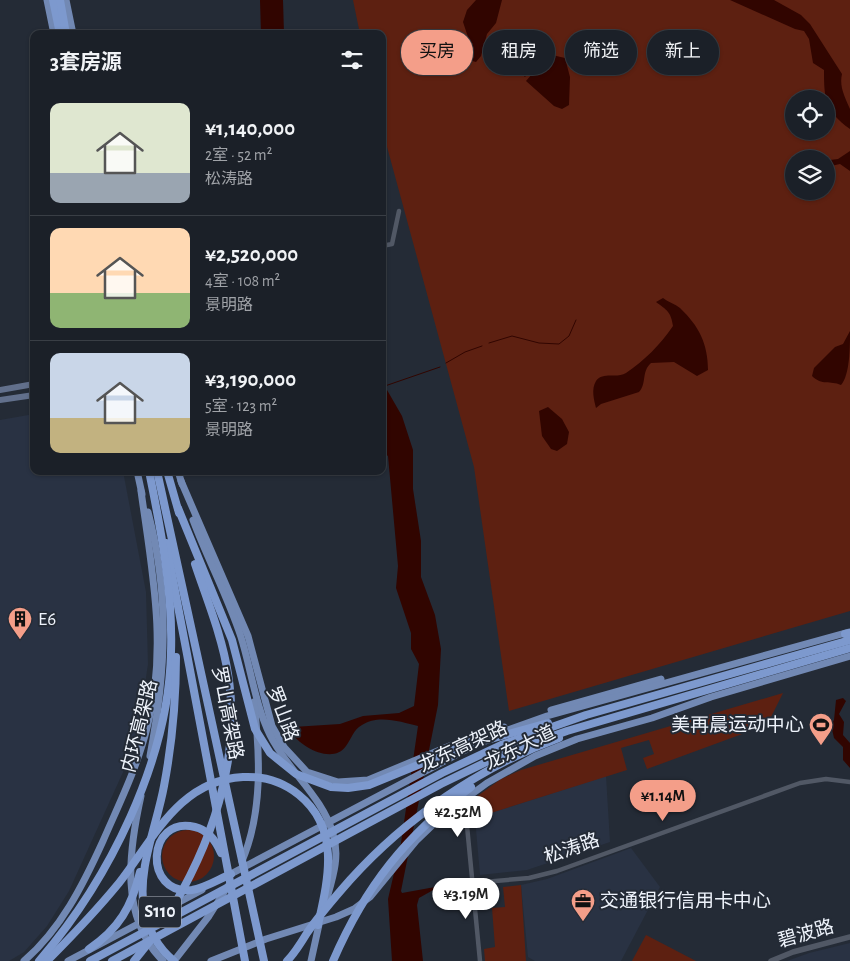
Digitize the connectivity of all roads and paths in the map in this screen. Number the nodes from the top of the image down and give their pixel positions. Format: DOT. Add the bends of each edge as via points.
graph roads {
  1 [pos="53,0"];
  2 [pos="66,0"];
  3 [pos="54,30"];
  4 [pos="59,30"];
  5 [pos="64,30"];
  6 [pos="72,30"];
  7 [pos="399,211"];
  8 [pos="386,245"];
  9 [pos="30,385"];
  10 [pos="0,390"];
  11 [pos="30,396"];
  12 [pos="0,400"];
  13 [pos="138,475"];
  14 [pos="150,475"];
  15 [pos="157,475"];
  16 [pos="168,475"];
  17 [pos="179,475"];
  18 [pos="181,481"];
  19 [pos="141,491"];
  20 [pos="178,508"];
  21 [pos="161,511"];
  22 [pos="175,590"];
  23 [pos="849,635"];
  24 [pos="850,648"];
  25 [pos="850,656"];
  26 [pos="249,667"];
  27 [pos="699,673"];
  28 [pos="630,712"];
  29 [pos="586,715"];
  30 [pos="384,778"];
  31 [pos="850,782"];
  32 [pos="465,805"];
  33 [pos="440,810"];
  34 [pos="150,841"];
  35 [pos="231,874"];
  36 [pos="472,883"];
  37 [pos="237,918"];
  38 [pos="318,925"];
  39 [pos="307,933"];
  40 [pos="850,937"];
  41 [pos="89,949"];
  42 [pos="24,961"];
  43 [pos="39,961"];
  44 [pos="47,961"];
  45 [pos="68,961"];
  46 [pos="90,961"];
  47 [pos="112,961"];
  48 [pos="134,961"];
  49 [pos="163,961"];
  50 [pos="174,961"];
  51 [pos="211,961"];
  52 [pos="246,961"];
  53 [pos="264,961"];
  54 [pos="281,961"];
  55 [pos="287,961"];
  56 [pos="311,961"];
  57 [pos="333,961"];
  58 [pos="480,961"];
  59 [pos="771,961"];
  1 -- 3 [label="main road"];
  1 -- 4 [label="highway"];
  1 -- 5 [label="highway"];
  2 -- 6 [label="main road"];
  7 -- 8 [label="street" via="392,244"];
  9 -- 10 [label="main road"];
  11 -- 12 [label="main road"];
  13 -- 19 [label="main road"];
  14 -- 21 [label="highway, 内环高架路"];
  15 -- 21 [label="highway, 罗山高架路"];
  16 -- 20 [label="highway"];
  17 -- 18 [label="main road, 罗山路"];
  18 -- 26 [label="main road, 罗山路" via="199,535 237,625"];
  18 -- 30 [label="main road" via="245,627 268,715 284,747 307,772 327,780 358,782"];
  19 -- 42 [label="main road" via="158,619 156,670 147,728 126,790 85,879 57,925"];
  19 -- 49 [label="main road" via="154,534 164,611 164,652 161,689 134,835 131,878 140,927"];
  20 -- 30 [label="highway" via="232,640 255,728 264,745 283,765 302,778 331,786 362,787"];
  20 -- 48 [label="highway" via="225,658 231,700 231,738 223,788 199,855 172,909"];
  21 -- 22 [label="highway, 罗山高架路"];
  21 -- 43 [label="highway, 内环高架路" via="172,640 170,676 161,725 140,791 113,851 80,907"];
  21 -- 53 [label="highway, 罗山高架路" via="208,702"];
  22 -- 37 [label="highway, 罗山高架路"];
  22 -- 50 [label="highway" via="173,723 143,894 151,931"];
  23 -- 27 [label="main road, 龙东大道"];
  23 -- 29 [label="highway, 龙东高架路"];
  24 -- 28 [label="highway, 龙东高架路"];
  25 -- 33 [label="main road, 龙东大道" via="556,747 519,764"];
  26 -- 38 [label="main road, 罗山路" via="270,736 288,767 322,810 334,835 335,865"];
  26 -- 50 [label="main road" via="257,749 252,832 233,878"];
  27 -- 30 [label="main road" via="626,688 555,708 477,736"];
  27 -- 35 [label="main road, 龙东大道" via="540,718 499,734"];
  28 -- 33 [label="highway" via="500,765"];
  28 -- 47 [label="highway, 龙东高架路" via="524,745 441,784"];
  29 -- 30 [label="highway" via="498,735"];
  29 -- 46 [label="highway, 龙东高架路" via="501,745 442,773"];
  31 -- 36 [label="street, 松涛路" via="826,779 800,783 548,874"];
  32 -- 36 [label="street"];
  33 -- 39 [label="highway" via="388,843 350,880"];
  33 -- 51 [label="main road, 龙东大道" via="362,904 336,917 248,945"];
  33 -- 57 [label="highway" via="379,876 356,913"];
  34 -- 38 [label="highway" via="170,814 191,794 216,782 233,777 263,778 290,789 308,804 321,822 328,842 327,884"];
  34 -- 41 [label="highway" via="130,906 116,928"];
  34 -- 44 [label="highway" via="104,901"];
  35 -- 37 [label="highway" via="190,890 176,888 166,882 156,862 156,850 161,840 177,828 193,826 208,833 218,846"];
  35 -- 41 [label="main road, S110"];
  36 -- 58 [label="street"];
  37 -- 52 [label="highway, 罗山高架路"];
  38 -- 56 [label="main road, 罗山路"];
  39 -- 54 [label="highway"];
  39 -- 55 [label="highway"];
  40 -- 59 [label="street, 碧波路" via="801,949"];
  41 -- 45 [label="main road, S110"];
}
